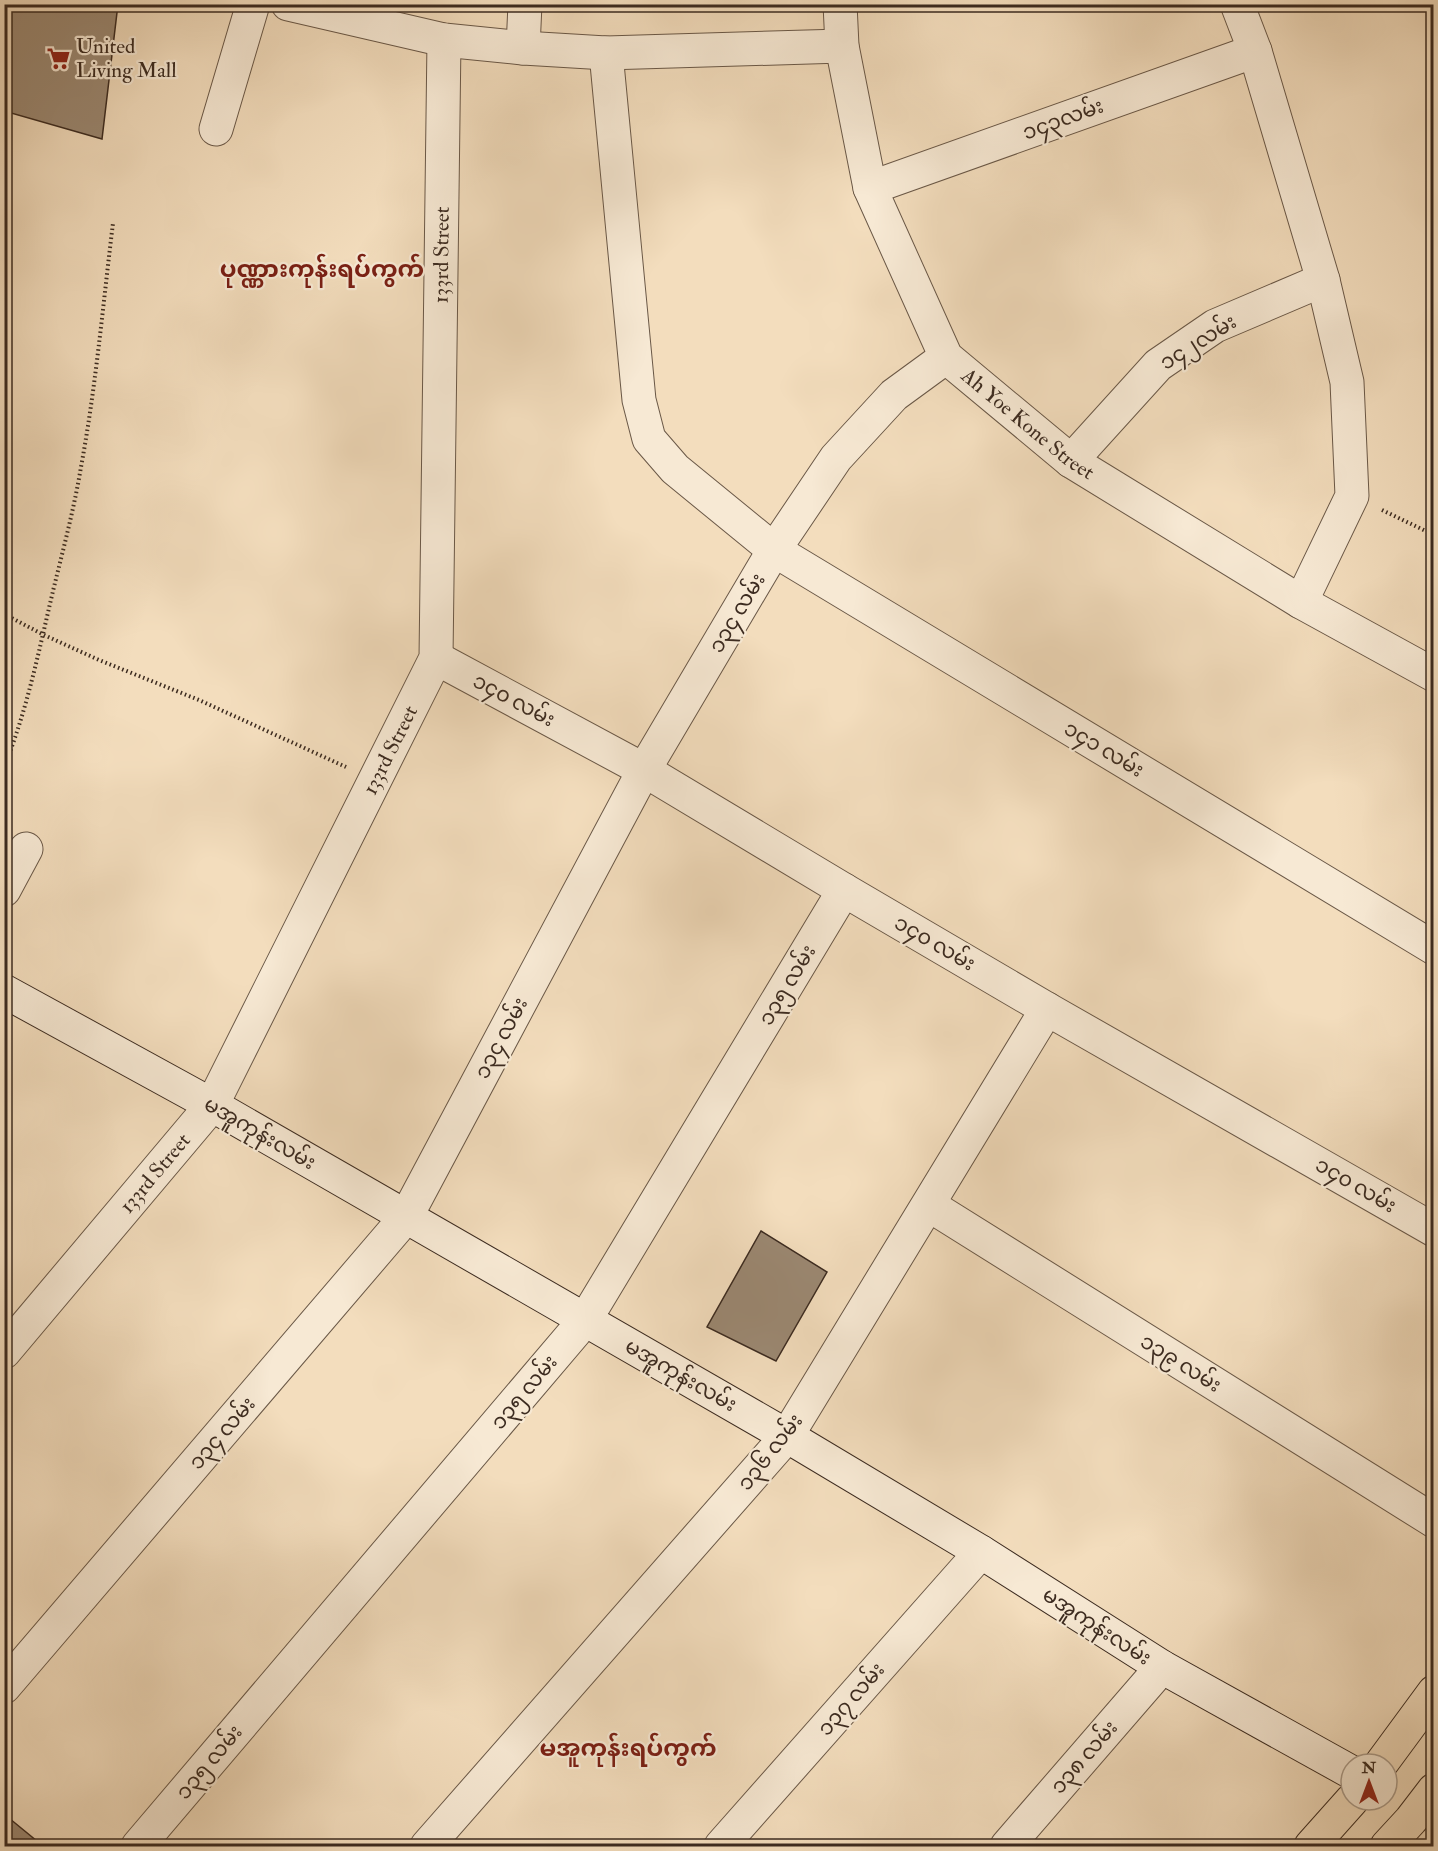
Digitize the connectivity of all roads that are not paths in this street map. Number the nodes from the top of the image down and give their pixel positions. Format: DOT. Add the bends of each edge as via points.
graph roads {
  1 [pos="253,4"];
  2 [pos="288,4"];
  3 [pos="525,4"];
  4 [pos="840,4"];
  5 [pos="1237,4"];
  6 [pos="444,40"];
  7 [pos="842,46"];
  8 [pos="522,48"];
  9 [pos="1255,51"];
  10 [pos="606,53"];
  11 [pos="216,129"];
  12 [pos="870,188"];
  13 [pos="1323,280"];
  14 [pos="946,357"];
  15 [pos="1071,461"];
  16 [pos="774,550"];
  17 [pos="1301,602"];
  18 [pos="436,658"];
  19 [pos="1434,675"];
  20 [pos="644,770"];
  21 [pos="26,849"];
  22 [pos="4,890"];
  23 [pos="844,890"];
  24 [pos="1434,948"];
  25 [pos="9,1001"];
  26 [pos="1047,1009"];
  27 [pos="212,1105"];
  28 [pos="929,1205"];
  29 [pos="406,1217"];
  30 [pos="1434,1230"];
  31 [pos="585,1320"];
  32 [pos="4,1352"];
  33 [pos="787,1436"];
  34 [pos="1434,1521"];
  35 [pos="981,1552"];
  36 [pos="1162,1667"];
  37 [pos="4,1687"];
  38 [pos="1434,1692"];
  39 [pos="1390,1752"];
  40 [pos="1339,1765"];
  41 [pos="1434,1790"];
  42 [pos="1341,1812"];
  43 [pos="138,1846"];
  44 [pos="427,1846"];
  45 [pos="721,1846"];
  46 [pos="1007,1846"];
  47 [pos="1311,1846"];
  48 [pos="1387,1846"];
  1 -- 11 [label="street"];
  2 -- 6 [label="street"];
  3 -- 8 [label="street"];
  4 -- 7 [label="street, Ah Yoe Kone Street"];
  5 -- 9 [label="street"];
  6 -- 8 [label="street"];
  6 -- 18 [label="street, 133rd Street"];
  7 -- 10 [label="street"];
  7 -- 12 [label="street, Ah Yoe Kone Street"];
  8 -- 10 [label="street"];
  9 -- 12 [label="street, ၁၄၃လမ်း"];
  9 -- 13 [label="street"];
  10 -- 16 [label="street, ၁၄၁ လမ်း" via="639,400 649,439 675,469"];
  12 -- 14 [label="street, Ah Yoe Kone Street"];
  13 -- 15 [label="street, ၁၄၂လမ်း" via="1215,326 1158,365"];
  13 -- 17 [label="street" via="1347,382 1352,496"];
  14 -- 15 [label="street, Ah Yoe Kone Street"];
  14 -- 16 [label="street, ၁၃၄ လမ်း" via="894,395 836,458"];
  15 -- 17 [label="street, Ah Yoe Kone Street"];
  16 -- 20 [label="street, ၁၃၄ လမ်း"];
  16 -- 24 [label="street, ၁၄၁ လမ်း"];
  17 -- 19 [label="street, Ah Yoe Kone Street"];
  18 -- 20 [label="street, ၁၄၀ လမ်း"];
  18 -- 27 [label="street, 133rd Street"];
  20 -- 23 [label="street, ၁၄၀ လမ်း"];
  20 -- 29 [label="street, ၁၃၄ လမ်း"];
  21 -- 22 [label="street"];
  23 -- 26 [label="street, ၁၄၀ လမ်း"];
  23 -- 31 [label="street, ၁၃၅ လမ်း"];
  25 -- 27 [label="street, မအူကုန်းလမ်း"];
  26 -- 28 [label="street, ၁၃၆ လမ်း"];
  26 -- 30 [label="street, ၁၄၀ လမ်း"];
  27 -- 29 [label="street, မအူကုန်းလမ်း"];
  27 -- 32 [label="street, 133rd Street"];
  28 -- 33 [label="street, ၁၃၆ လမ်း"];
  28 -- 34 [label="street, ၁၃၉ လမ်း"];
  29 -- 31 [label="street, မအူကုန်းလမ်း"];
  29 -- 37 [label="street, ၁၃၄ လမ်း"];
  31 -- 33 [label="street, မအူကုန်းလမ်း"];
  31 -- 43 [label="street, ၁၃၅ လမ်း"];
  33 -- 35 [label="street, မအူကုန်းလမ်း"];
  33 -- 44 [label="street, ၁၃၆ လမ်း"];
  35 -- 36 [label="street, မအူကုန်းလမ်း"];
  35 -- 45 [label="street, ၁၃၇ လမ်း"];
  36 -- 40 [label="street, မအူကုန်းလမ်း"];
  36 -- 46 [label="street, ၁၃၈ လမ်း"];
  38 -- 39 [label="main road"];
  41 -- 48 [label="main road"];
  42 -- 47 [label="main road"];
}
